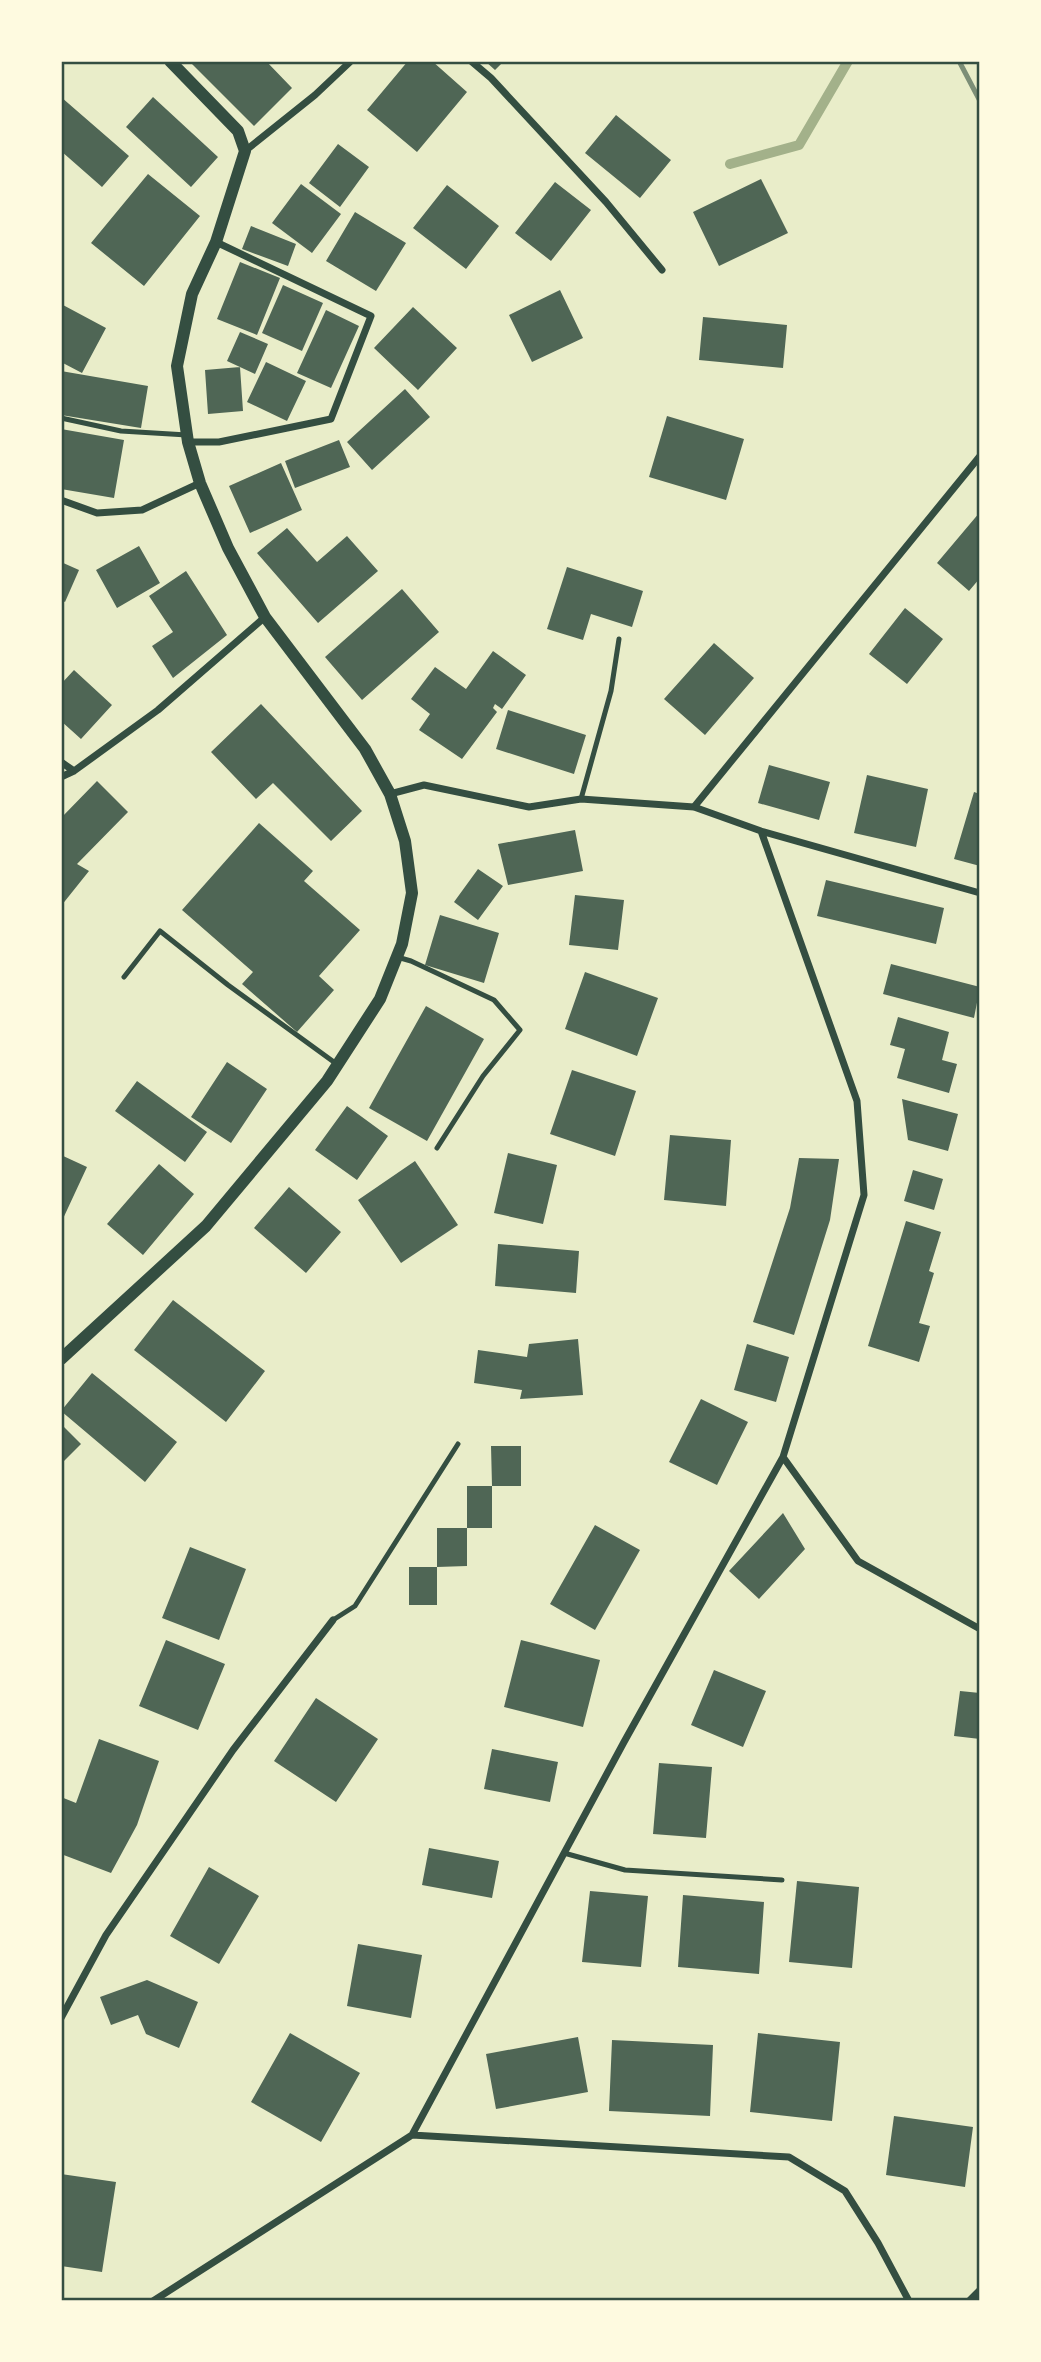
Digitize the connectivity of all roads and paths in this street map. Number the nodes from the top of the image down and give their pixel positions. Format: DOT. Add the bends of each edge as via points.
graph roads {
  1 [pos="170,61"];
  2 [pos="351,61"];
  3 [pos="471,61"];
  4 [pos="245,151"];
  5 [pos="216,242"];
  6 [pos="662,270"];
  7 [pos="61,418"];
  8 [pos="188,438"];
  9 [pos="980,456"];
  10 [pos="200,483"];
  11 [pos="61,500"];
  12 [pos="265,617"];
  13 [pos="619,639"];
  14 [pos="61,762"];
  15 [pos="74,771"];
  16 [pos="61,776"];
  17 [pos="390,794"];
  18 [pos="581,799"];
  19 [pos="694,807"];
  20 [pos="761,831"];
  21 [pos="980,893"];
  22 [pos="397,957"];
  23 [pos="124,977"];
  24 [pos="338,1065"];
  25 [pos="437,1148"];
  26 [pos="61,1359"];
  27 [pos="458,1444"];
  28 [pos="782,1457"];
  29 [pos="333,1620"];
  30 [pos="980,1629"];
  31 [pos="564,1853"];
  32 [pos="782,1880"];
  33 [pos="61,2018"];
  34 [pos="412,2134"];
  35 [pos="980,2290"];
  36 [pos="153,2301"];
  37 [pos="909,2301"];
  38 [pos="969,2301"];
  1 -- 4 [label="street" via="239,131"];
  2 -- 4 [label="street"];
  3 -- 6 [label="street" via="606,202"];
  4 -- 5 [label="street"];
  5 -- 8 [label="street" via="192,294 177,366"];
  5 -- 8 [label="street" via="372,316 331,419 219,442"];
  7 -- 8 [label="lane" via="121,431"];
  8 -- 10 [label="street"];
  9 -- 19 [label="street"];
  10 -- 11 [label="street" via="142,510 97,513"];
  10 -- 12 [label="street"];
  12 -- 15 [label="street" via="158,710"];
  12 -- 17 [label="street" via="365,749"];
  13 -- 18 [label="lane" via="611,691"];
  14 -- 15 [label="street"];
  15 -- 16 [label="street"];
  17 -- 18 [label="street" via="424,785 530,807"];
  17 -- 22 [label="street" via="405,841 412,893"];
  18 -- 19 [label="street"];
  19 -- 20 [label="street"];
  20 -- 21 [label="street"];
  20 -- 28 [label="street" via="857,1101 864,1195"];
  22 -- 24 [label="street" via="380,999"];
  22 -- 25 [label="lane" via="494,1000 520,1030 482,1076"];
  23 -- 24 [label="lane" via="160,931"];
  24 -- 26 [label="street" via="206,1226"];
  27 -- 29 [label="lane" via="355,1606"];
  28 -- 30 [label="street" via="858,1561"];
  28 -- 31 [label="street"];
  29 -- 33 [label="street" via="233,1750 113,1924"];
  31 -- 32 [label="lane" via="625,1870"];
  31 -- 34 [label="street"];
  34 -- 36 [label="street"];
  34 -- 37 [label="street" via="789,2157 845,2191"];
  35 -- 38 [label="street"];
}
